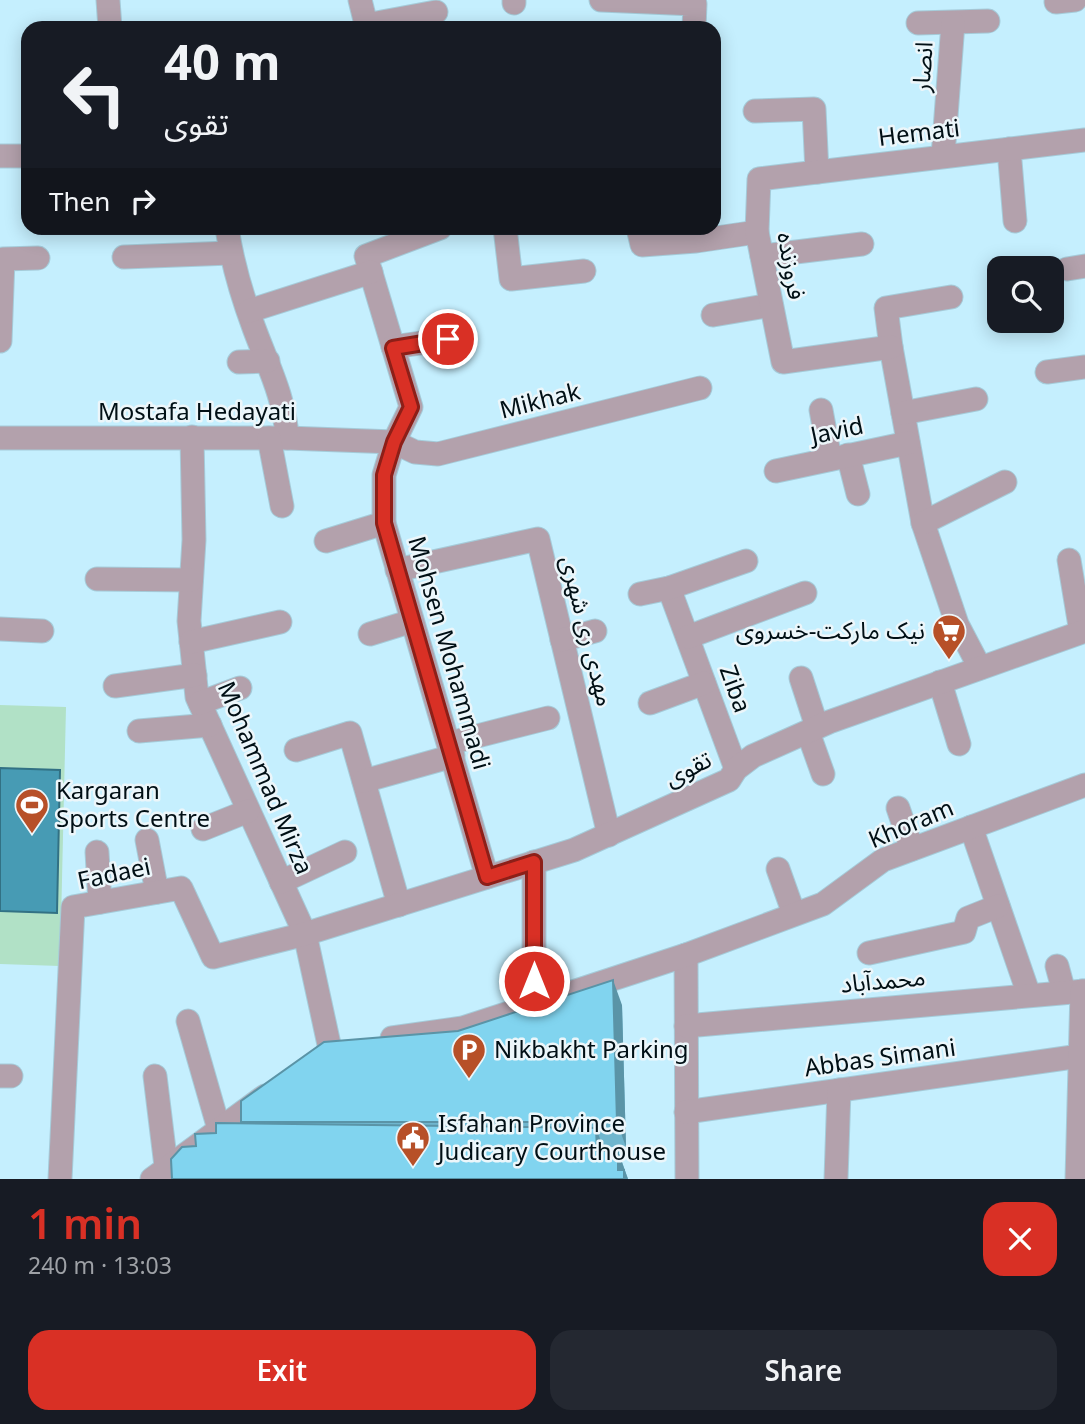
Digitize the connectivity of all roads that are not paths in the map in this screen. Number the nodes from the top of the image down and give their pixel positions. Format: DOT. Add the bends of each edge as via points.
graph roads {
  1 [pos="108,0"];
  2 [pos="360,0"];
  3 [pos="601,0"];
  4 [pos="436,12"];
  5 [pos="110,21"];
  6 [pos="366,21"];
  7 [pos="392,21"];
  8 [pos="694,21"];
  9 [pos="988,21"];
  10 [pos="918,23"];
  11 [pos="953,23"];
  12 [pos="755,111"];
  13 [pos="1085,140"];
  14 [pos="1009,149"];
  15 [pos="0,156"];
  16 [pos="21,156"];
  17 [pos="943,156"];
  18 [pos="817,172"];
  19 [pos="759,179"];
  20 [pos="1016,220"];
  21 [pos="757,232"];
  22 [pos="721,233"];
  23 [pos="228,235"];
  24 [pos="426,235"];
  25 [pos="506,235"];
  26 [pos="640,235"];
  27 [pos="691,235"];
  28 [pos="862,244"];
  29 [pos="231,253"];
  30 [pos="124,257"];
  31 [pos="762,257"];
  32 [pos="1,258"];
  33 [pos="38,258"];
  34 [pos="369,264"];
  35 [pos="584,271"];
  36 [pos="951,297"];
  37 [pos="771,305"];
  38 [pos="249,311"];
  39 [pos="713,316"];
  40 [pos="448,339"];
  41 [pos="0,341"];
  42 [pos="891,347"];
  43 [pos="393,348"];
  44 [pos="268,361"];
  45 [pos="239,362"];
  46 [pos="1085,367"];
  47 [pos="1047,372"];
  48 [pos="700,388"];
  49 [pos="976,399"];
  50 [pos="821,411"];
  51 [pos="903,413"];
  52 [pos="192,437"];
  53 [pos="0,438"];
  54 [pos="278,438"];
  55 [pos="394,442"];
  56 [pos="908,443"];
  57 [pos="839,457"];
  58 [pos="776,471"];
  59 [pos="1005,482"];
  60 [pos="858,494"];
  61 [pos="282,506"];
  62 [pos="384,523"];
  63 [pos="923,523"];
  64 [pos="326,541"];
  65 [pos="1069,560"];
  66 [pos="746,561"];
  67 [pos="397,570"];
  68 [pos="97,579"];
  69 [pos="191,580"];
  70 [pos="669,588"];
  71 [pos="805,593"];
  72 [pos="640,594"];
  73 [pos="412,621"];
  74 [pos="280,622"];
  75 [pos="0,629"];
  76 [pos="42,631"];
  77 [pos="595,631"];
  78 [pos="1083,631"];
  79 [pos="370,634"];
  80 [pos="688,637"];
  81 [pos="562,640"];
  82 [pos="191,642"];
  83 [pos="980,668"];
  84 [pos="195,675"];
  85 [pos="801,678"];
  86 [pos="940,682"];
  87 [pos="705,683"];
  88 [pos="115,686"];
  89 [pos="240,688"];
  90 [pos="200,703"];
  91 [pos="650,703"];
  92 [pos="548,718"];
  93 [pos="210,725"];
  94 [pos="813,729"];
  95 [pos="139,731"];
  96 [pos="959,744"];
  97 [pos="296,750"];
  98 [pos="451,750"];
  99 [pos="736,769"];
  100 [pos="823,774"];
  101 [pos="364,781"];
  102 [pos="1085,785"];
  103 [pos="898,808"];
  104 [pos="248,811"];
  105 [pos="971,827"];
  106 [pos="203,829"];
  107 [pos="609,835"];
  108 [pos="147,840"];
  109 [pos="912,849"];
  110 [pos="97,852"];
  111 [pos="345,852"];
  112 [pos="534,862"];
  113 [pos="778,869"];
  114 [pos="487,877"];
  115 [pos="281,882"];
  116 [pos="157,892"];
  117 [pos="100,902"];
  118 [pos="400,905"];
  119 [pos="998,906"];
  120 [pos="794,914"];
  121 [pos="305,934"];
  122 [pos="869,953"];
  123 [pos="686,955"];
  124 [pos="1057,966"];
  125 [pos="1077,991"];
  126 [pos="1028,995"];
  127 [pos="534,1004"];
  128 [pos="188,1021"];
  129 [pos="686,1026"];
  130 [pos="330,1049"];
  131 [pos="1080,1056"];
  132 [pos="308,1065"];
  133 [pos="155,1076"];
  134 [pos="286,1081"];
  135 [pos="839,1090"];
  136 [pos="686,1112"];
  137 [pos="219,1129"];
  138 [pos="159,1173"];
  139 [pos="60,1179"];
  140 [pos="687,1179"];
  141 [pos="836,1179"];
  142 [pos="1077,1179"];
  1 -- 5 [label="street"];
  2 -- 6 [label="street"];
  3 -- 8 [label="street" via="695,4"];
  4 -- 7 [label="street"];
  9 -- 11 [label="street"];
  10 -- 11 [label="street"];
  11 -- 17 [label="street, انصار"];
  12 -- 18 [label="street" via="814,109"];
  13 -- 14 [label="street, Hemati"];
  14 -- 17 [label="street, Hemati"];
  14 -- 20 [label="street"];
  15 -- 16 [label="street"];
  17 -- 18 [label="street, Hemati"];
  18 -- 19 [label="street, Hemati"];
  19 -- 21 [label="street, فروزنده"];
  21 -- 22 [label="street"];
  21 -- 31 [label="street, فروزنده"];
  23 -- 29 [label="street"];
  24 -- 34 [label="street"];
  25 -- 35 [label="street" via="511,279"];
  26 -- 27 [label="street" via="642,245"];
  28 -- 31 [label="street"];
  29 -- 30 [label="street"];
  29 -- 38 [label="street"];
  31 -- 37 [label="street, فروزنده"];
  32 -- 33 [label="street"];
  32 -- 41 [label="street"];
  34 -- 38 [label="street"];
  34 -- 43 [label="street, Mohsen Mohammadi"];
  36 -- 42 [label="street" via="886,308"];
  37 -- 39 [label="street"];
  37 -- 42 [label="street, فروزنده" via="783,362"];
  38 -- 44 [label="street"];
  40 -- 43 [label="street"];
  42 -- 51 [label="street"];
  43 -- 55 [label="street, Mohsen Mohammadi" via="411,407"];
  44 -- 45 [label="street"];
  44 -- 54 [label="street" via="286,414"];
  46 -- 47 [label="street"];
  48 -- 55 [label="street, Mikhak" via="438,454 415,452"];
  49 -- 51 [label="street"];
  50 -- 57 [label="street"];
  51 -- 56 [label="street"];
  52 -- 53 [label="street, Mostafa Hedayati"];
  52 -- 54 [label="street, Mostafa Hedayati"];
  52 -- 69 [label="street, Mohammad Mirza"];
  54 -- 55 [label="street, Mostafa Hedayati"];
  54 -- 61 [label="street"];
  55 -- 62 [label="street, Mohsen Mohammadi" via="384,475"];
  56 -- 57 [label="street, Javid"];
  56 -- 63 [label="street"];
  57 -- 58 [label="street, Javid"];
  57 -- 60 [label="street"];
  59 -- 63 [label="street"];
  62 -- 64 [label="street"];
  62 -- 67 [label="street, Mohsen Mohammadi"];
  63 -- 83 [label="street" via="957,624"];
  65 -- 78 [label="street"];
  66 -- 70 [label="street"];
  67 -- 73 [label="street, Mohsen Mohammadi"];
  67 -- 81 [label="street, مهدی ری شهری" via="538,539"];
  68 -- 69 [label="street"];
  69 -- 82 [label="street, Mohammad Mirza"];
  70 -- 72 [label="street"];
  70 -- 80 [label="street, Ziba"];
  71 -- 80 [label="street"];
  73 -- 79 [label="street"];
  73 -- 98 [label="street, Mohsen Mohammadi"];
  74 -- 82 [label="street"];
  75 -- 76 [label="street"];
  77 -- 81 [label="street"];
  78 -- 83 [label="street, تقوی"];
  80 -- 87 [label="street, Ziba"];
  81 -- 107 [label="street, مهدی ری شهری"];
  82 -- 84 [label="street, Mohammad Mirza"];
  83 -- 86 [label="street, تقوی"];
  84 -- 88 [label="street"];
  84 -- 90 [label="street, Mohammad Mirza"];
  85 -- 94 [label="street"];
  86 -- 94 [label="street, تقوی"];
  86 -- 96 [label="street"];
  87 -- 91 [label="street"];
  87 -- 99 [label="street, Ziba"];
  89 -- 90 [label="street"];
  90 -- 93 [label="street, Mohammad Mirza"];
  92 -- 98 [label="street"];
  93 -- 95 [label="street"];
  93 -- 104 [label="street, Mohammad Mirza"];
  94 -- 99 [label="street, تقوی" via="753,756"];
  94 -- 100 [label="street"];
  97 -- 101 [label="street" via="350,733"];
  98 -- 101 [label="street"];
  98 -- 114 [label="street, Mohsen Mohammadi"];
  99 -- 107 [label="street, تقوی" via="729,780"];
  101 -- 118 [label="street"];
  102 -- 105 [label="street, Khoram"];
  103 -- 109 [label="street"];
  104 -- 106 [label="street"];
  104 -- 115 [label="street, Mohammad Mirza"];
  105 -- 109 [label="street, Khoram"];
  105 -- 119 [label="street"];
  107 -- 112 [label="street, تقوی"];
  108 -- 116 [label="street"];
  109 -- 120 [label="street, Khoram" via="883,860 823,904"];
  110 -- 117 [label="street"];
  111 -- 115 [label="street"];
  112 -- 114 [label="street, تقوی"];
  112 -- 127 [label="street"];
  113 -- 120 [label="street"];
  114 -- 118 [label="street, تقوی"];
  115 -- 121 [label="street, Mohammad Mirza"];
  116 -- 117 [label="street, Fadaei"];
  116 -- 121 [label="street, Fadaei" via="181,888 213,957"];
  117 -- 139 [label="street, Fadaei" via="73,907"];
  118 -- 121 [label="street, تقوی"];
  119 -- 122 [label="street" via="968,918 964,932"];
  119 -- 126 [label="street"];
  120 -- 123 [label="street, Khoram"];
  121 -- 130 [label="street, Mohammad Mirza"];
  123 -- 127 [label="street, Khoram"];
  123 -- 129 [label="street"];
  124 -- 125 [label="street"];
  125 -- 126 [label="street, محمدآباد"];
  125 -- 131 [label="street"];
  126 -- 129 [label="street, محمدآباد"];
  127 -- 130 [label="street, Khoram" via="463,1028"];
  128 -- 137 [label="street"];
  129 -- 136 [label="street"];
  130 -- 132 [label="street"];
  131 -- 135 [label="street, Abbas Simani"];
  131 -- 142 [label="street"];
  133 -- 138 [label="street"];
  134 -- 137 [label="street"];
  135 -- 136 [label="street, Abbas Simani"];
  135 -- 141 [label="street"];
  136 -- 140 [label="street"];
  137 -- 138 [label="street"];
}
